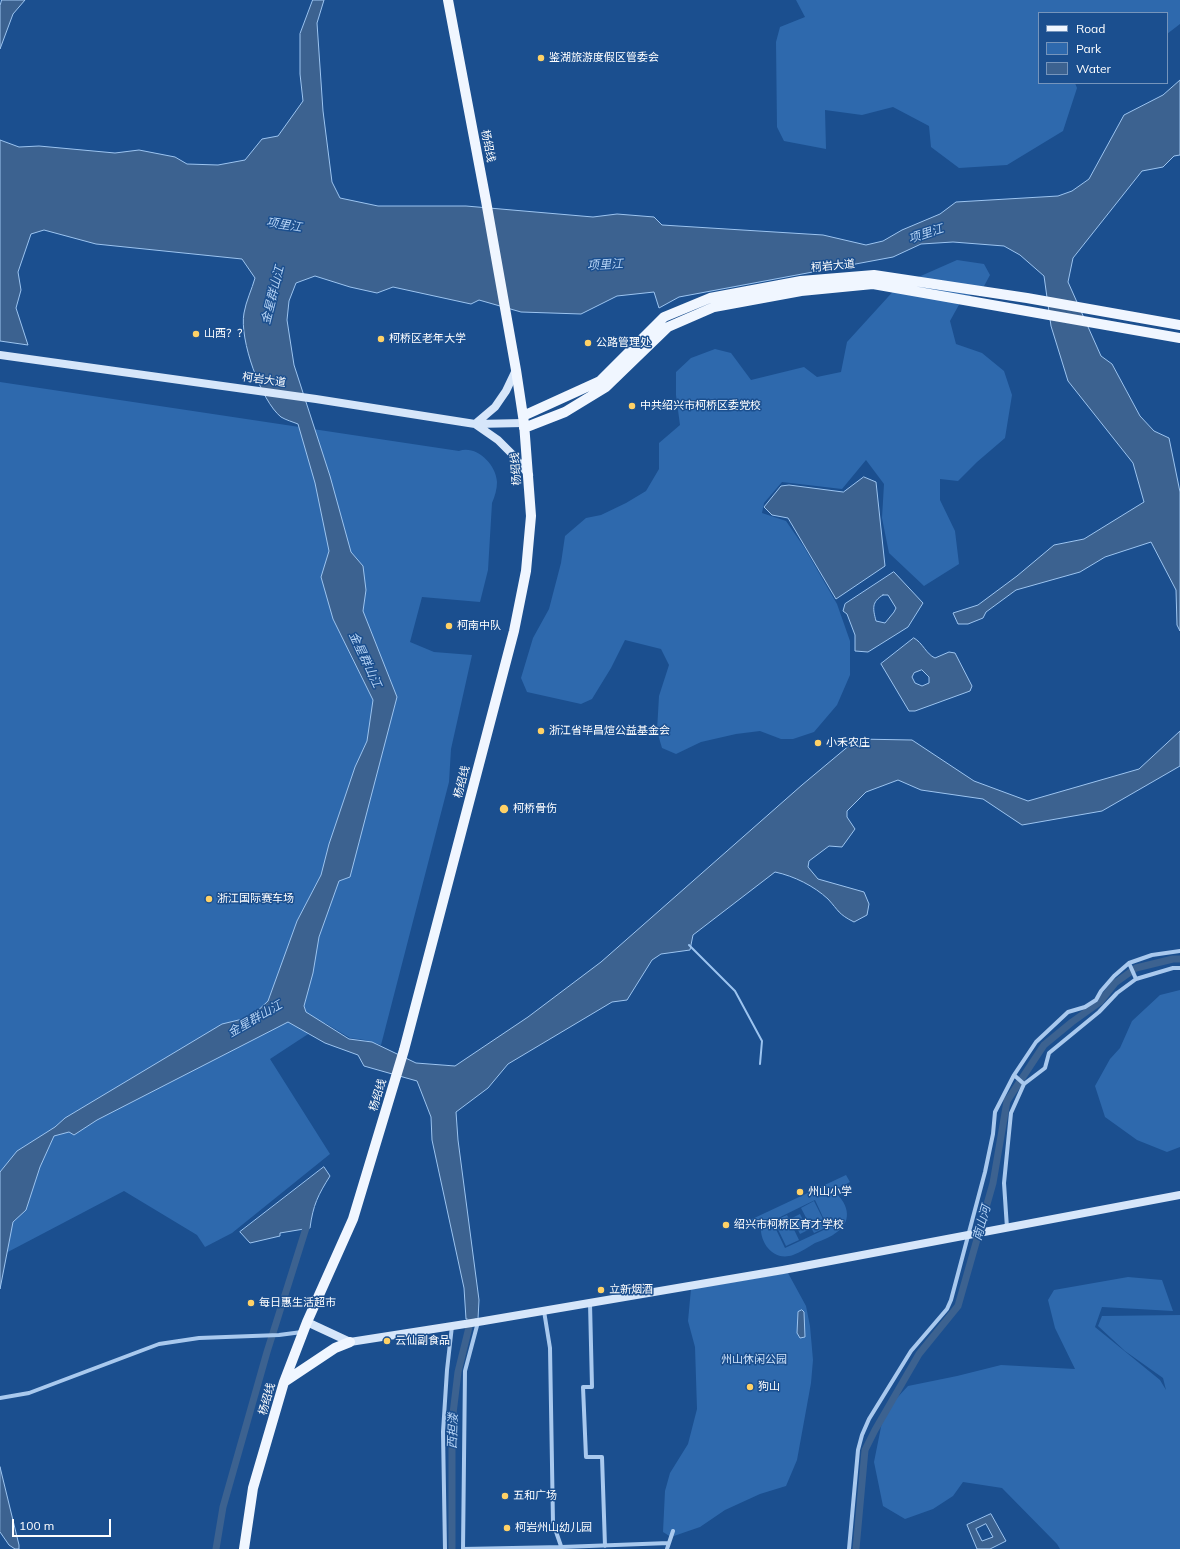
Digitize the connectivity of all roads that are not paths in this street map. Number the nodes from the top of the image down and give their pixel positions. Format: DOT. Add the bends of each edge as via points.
graph roads {
  1 [pos="448,0"];
  2 [pos="1180,325"];
  3 [pos="1180,338"];
  4 [pos="0,355"];
  5 [pos="516,370"];
  6 [pos="524,422"];
  7 [pos="475,424"];
  8 [pos="529,475"];
  9 [pos="1180,951"];
  10 [pos="1129,963"];
  11 [pos="1180,968"];
  12 [pos="1136,979"];
  13 [pos="1014,1075"];
  14 [pos="1024,1084"];
  15 [pos="1180,1195"];
  16 [pos="1007,1228"];
  17 [pos="968,1236"];
  18 [pos="590,1303"];
  19 [pos="544,1310"];
  20 [pos="307,1322"];
  21 [pos="478,1322"];
  22 [pos="452,1325"];
  23 [pos="304,1332"];
  24 [pos="350,1342"];
  25 [pos="284,1382"];
  26 [pos="0,1398"];
  27 [pos="673,1531"];
  28 [pos="669,1543"];
  29 [pos="605,1546"];
  30 [pos="562,1548"];
  31 [pos="244,1549"];
  32 [pos="445,1549"];
  33 [pos="463,1549"];
  34 [pos="668,1549"];
  35 [pos="849,1549"];
  1 -- 5 [label="main road, 杨绍线"];
  2 -- 6 [label="main road, 柯岩大道" via="874,275 801,281 710,298 664,317 600,381"];
  3 -- 6 [label="main road, 柯岩大道" via="873,284 801,291 714,307 668,328 606,387 565,412"];
  4 -- 7 [label="street, 柯岩大道"];
  5 -- 6 [label="main road, 杨绍线"];
  5 -- 7 [label="street" via="495,408"];
  6 -- 7 [label="street, 柯岩大道"];
  6 -- 8 [label="main road, 杨绍线"];
  7 -- 8 [label="street" via="498,440"];
  8 -- 20 [label="main road, 杨绍线" via="530,516 526,570 514,631 404,1050 353,1219"];
  9 -- 10 [label="street" via="1152,955"];
  10 -- 12 [label="street"];
  10 -- 13 [label="street" via="1114,976 1096,1000 1085,1007 1068,1012 1036,1042"];
  11 -- 12 [label="street"];
  12 -- 14 [label="street" via="1049,1053 1045,1068"];
  13 -- 14 [label="street"];
  13 -- 17 [label="street" via="995,1112 985,1172"];
  14 -- 16 [label="street" via="1011,1113 1004,1183"];
  15 -- 16 [label="street"];
  16 -- 17 [label="street"];
  17 -- 18 [label="street"];
  17 -- 35 [label="street" via="947,1309 911,1350 862,1435 858,1450"];
  18 -- 19 [label="street"];
  18 -- 29 [label="street" via="592,1387 583,1387 586,1458 602,1457"];
  19 -- 21 [label="street"];
  19 -- 30 [label="street" via="550,1348 554,1523"];
  20 -- 23 [label="main road, 杨绍线"];
  20 -- 24 [label="street"];
  21 -- 22 [label="street"];
  21 -- 33 [label="street" via="465,1371"];
  22 -- 24 [label="street"];
  22 -- 32 [label="street" via="443,1432"];
  23 -- 25 [label="main road, 杨绍线"];
  23 -- 26 [label="street" via="199,1338 158,1344 29,1393"];
  24 -- 25 [label="main road" via="335,1348"];
  25 -- 31 [label="main road, 杨绍线" via="253,1488"];
  27 -- 28 [label="street"];
  28 -- 29 [label="street"];
  28 -- 34 [label="street"];
  29 -- 30 [label="street"];
  30 -- 33 [label="street"];
}
